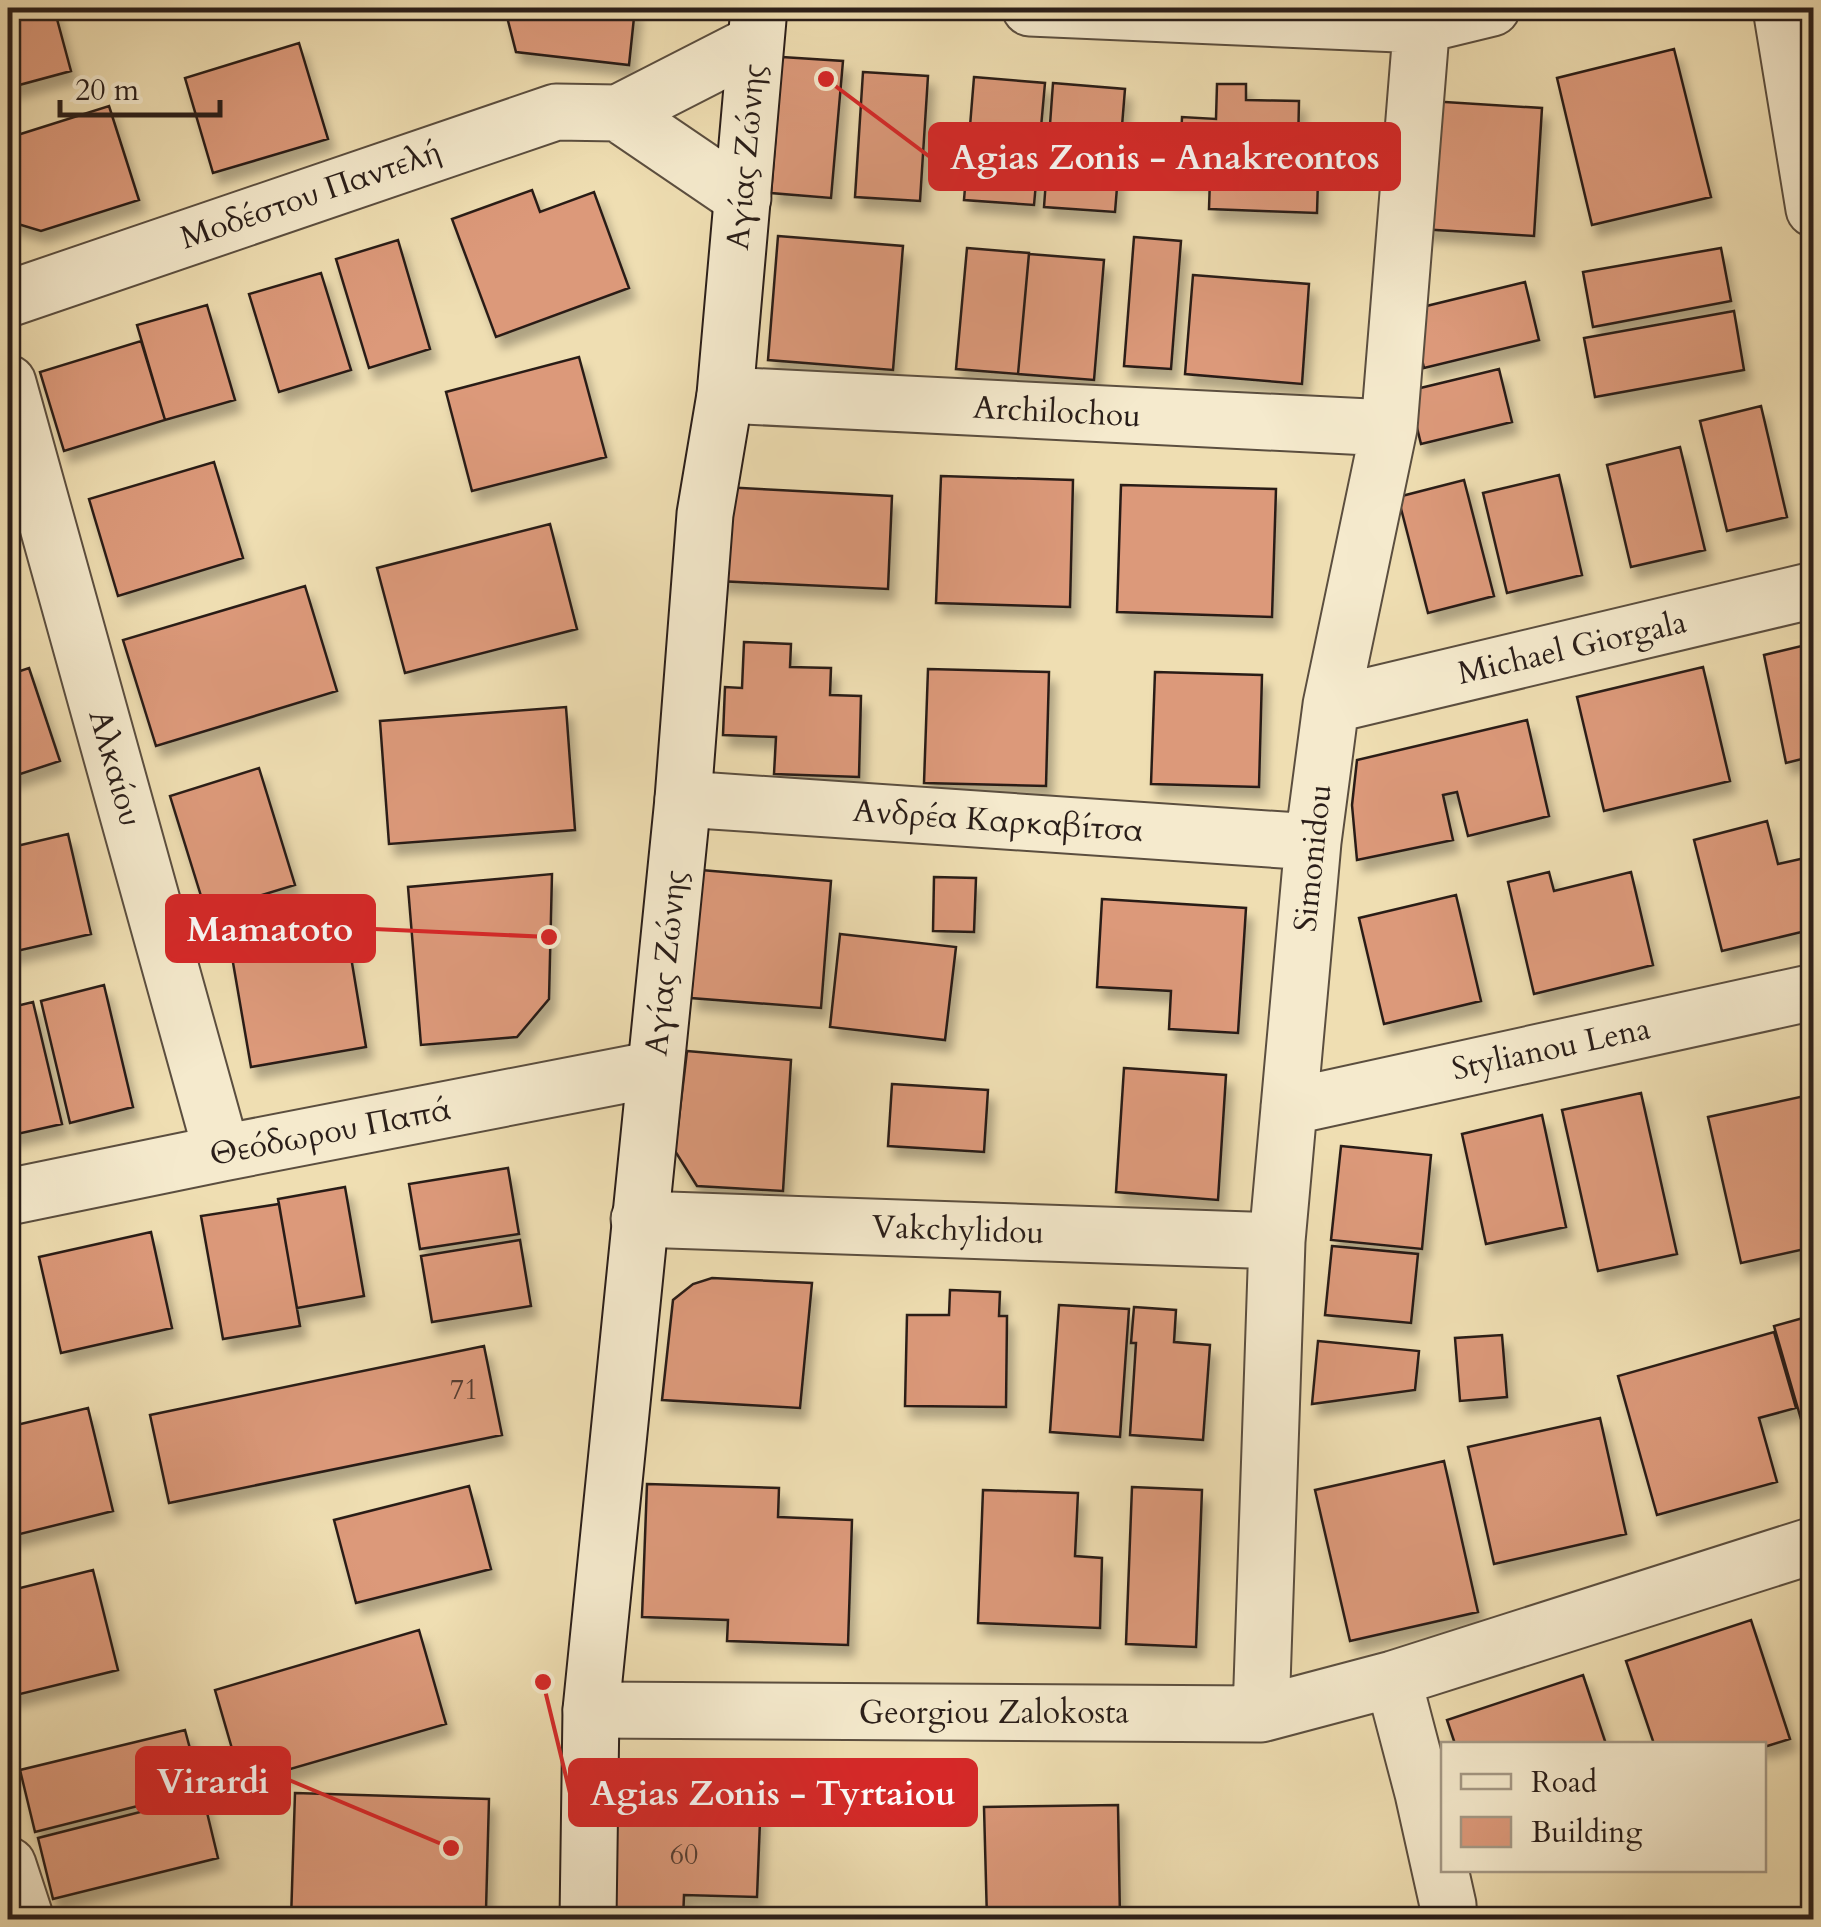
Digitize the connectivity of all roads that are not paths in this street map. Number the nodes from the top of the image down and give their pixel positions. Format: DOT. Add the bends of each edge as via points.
graph roads {
  1 [pos="1030,8"];
  2 [pos="1492,8"];
  3 [pos="1781,8"];
  4 [pos="1422,16"];
  5 [pos="757,25"];
  6 [pos="618,112"];
  7 [pos="743,198"];
  8 [pos="1814,209"];
  9 [pos="8,299"];
  10 [pos="8,382"];
  11 [pos="724,396"];
  12 [pos="1389,428"];
  13 [pos="1814,590"];
  14 [pos="1331,705"];
  15 [pos="683,799"];
  16 [pos="1313,842"];
  17 [pos="1814,992"];
  18 [pos="655,1069"];
  19 [pos="1289,1106"];
  20 [pos="222,1152"];
  21 [pos="8,1197"];
  22 [pos="639,1219"];
  23 [pos="1277,1241"];
  24 [pos="1814,1545"];
  25 [pos="1393,1678"];
  26 [pos="591,1710"];
  27 [pos="1261,1714"];
  28 [pos="8,1866"];
  29 [pos="26,1920"];
  30 [pos="588,1920"];
  31 [pos="1449,1920"];
  1 -- 4 [label="street"];
  2 -- 4 [label="street"];
  3 -- 8 [label="street"];
  4 -- 12 [label="street, Simonidou"];
  5 -- 6 [label="street, Μοδέστου Παντελή"];
  5 -- 7 [label="street, Αγίας Ζώνης"];
  6 -- 7 [label="street"];
  6 -- 9 [label="street, Μοδέστου Παντελή" via="556,112"];
  7 -- 11 [label="street, Αγίας Ζώνης"];
  10 -- 20 [label="street, Αλκαίου"];
  11 -- 12 [label="street, Archilochou"];
  11 -- 15 [label="street, Αγίας Ζώνης" via="705,514"];
  12 -- 14 [label="street, Simonidou"];
  13 -- 14 [label="street, Michael Giorgala"];
  14 -- 16 [label="street, Simonidou"];
  15 -- 16 [label="street, Ανδρέα Καρκαβίτσα"];
  15 -- 18 [label="street, Αγίας Ζώνης"];
  16 -- 19 [label="street, Simonidou"];
  17 -- 19 [label="street, Stylianou Lena"];
  18 -- 20 [label="street, Θεόδωρου Παπά"];
  18 -- 22 [label="street, Αγίας Ζώνης"];
  19 -- 23 [label="street, Simonidou"];
  20 -- 21 [label="street, Θεόδωρου Παπά"];
  22 -- 23 [label="street, Vakchylidou"];
  22 -- 26 [label="street, Αγίας Ζώνης"];
  23 -- 27 [label="street, Simonidou"];
  24 -- 25 [label="street, Georgiou Zalokosta"];
  25 -- 27 [label="street, Georgiou Zalokosta"];
  25 -- 31 [label="street"];
  26 -- 27 [label="street, Georgiou Zalokosta"];
  26 -- 30 [label="street, Αγίας Ζώνης"];
  28 -- 29 [label="street"];
}
